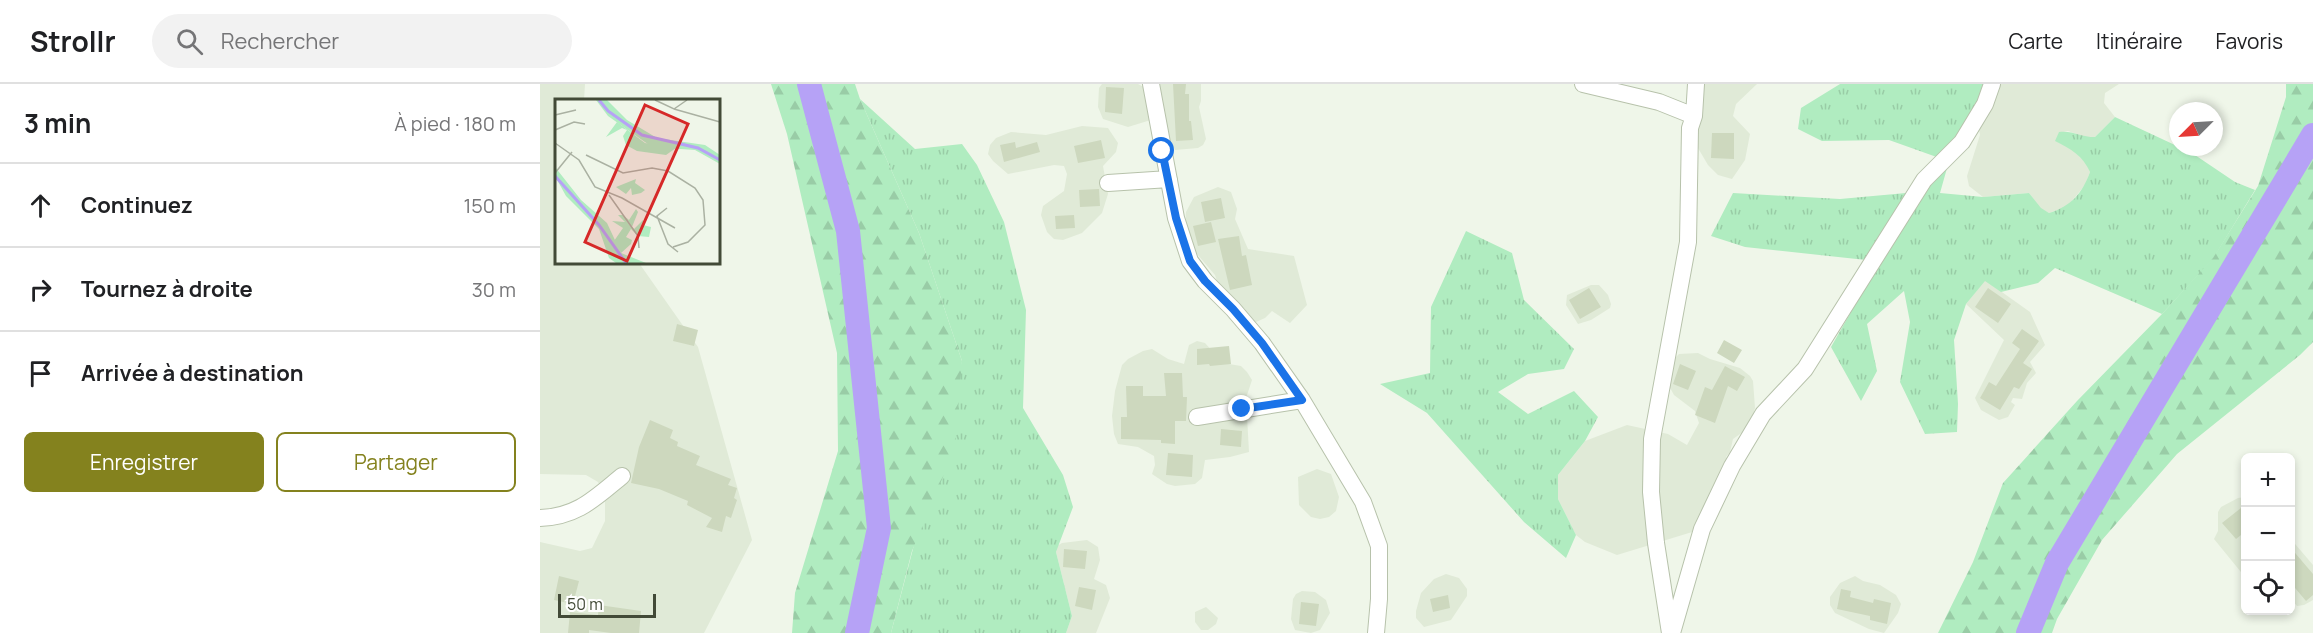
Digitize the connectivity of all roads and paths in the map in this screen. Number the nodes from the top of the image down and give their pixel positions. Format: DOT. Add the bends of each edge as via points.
graph roads {
  1 [pos="1151,84"];
  2 [pos="1582,84"];
  3 [pos="1696,84"];
  4 [pos="1992,84"];
  5 [pos="1694,116"];
  6 [pos="1168,179"];
  7 [pos="1108,183"];
  8 [pos="1302,400"];
  9 [pos="1197,417"];
  10 [pos="622,476"];
  11 [pos="540,518"];
  12 [pos="1376,633"];
  13 [pos="1671,633"];
  1 -- 6 [label="street"];
  2 -- 5 [label="street" via="1659,102"];
  3 -- 5 [label="street"];
  4 -- 13 [label="street" via="1962,142 1924,180 1805,369 1763,414 1732,465 1702,529"];
  5 -- 13 [label="street" via="1690,129 1688,242 1652,439 1651,492"];
  6 -- 7 [label="street"];
  6 -- 8 [label="street" via="1190,261 1262,343"];
  8 -- 9 [label="street"];
  8 -- 12 [label="street" via="1363,502 1379,546"];
  10 -- 11 [label="street" via="574,512"];
}
